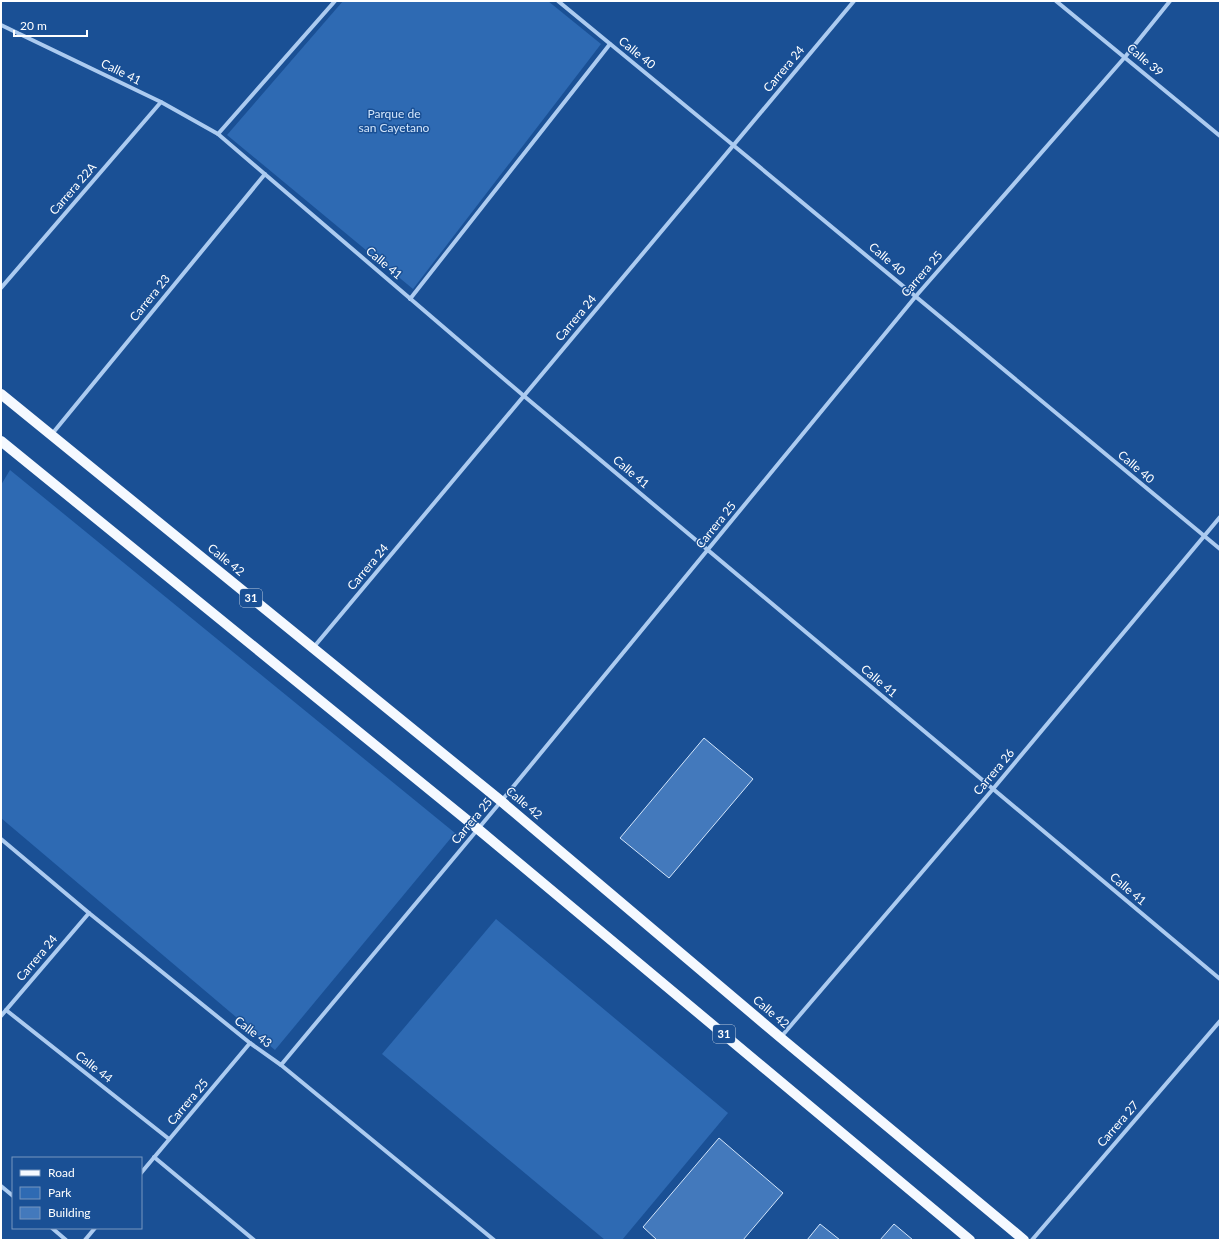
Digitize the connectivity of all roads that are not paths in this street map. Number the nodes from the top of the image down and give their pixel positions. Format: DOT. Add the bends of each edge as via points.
graph roads {
  1 [pos="335,1"];
  2 [pos="558,1"];
  3 [pos="854,1"];
  4 [pos="1056,1"];
  5 [pos="1170,1"];
  6 [pos="1,25"];
  7 [pos="610,44"];
  8 [pos="1125,57"];
  9 [pos="161,102"];
  10 [pos="218,134"];
  11 [pos="1220,136"];
  12 [pos="733,145"];
  13 [pos="265,174"];
  14 [pos="1,288"];
  15 [pos="916,296"];
  16 [pos="410,299"];
  17 [pos="1,394"];
  18 [pos="524,396"];
  19 [pos="51,435"];
  20 [pos="1,441"];
  21 [pos="1220,517"];
  22 [pos="1203,536"];
  23 [pos="1220,549"];
  24 [pos="708,550"];
  25 [pos="313,648"];
  26 [pos="993,789"];
  27 [pos="502,801"];
  28 [pos="478,829"];
  29 [pos="1,839"];
  30 [pos="89,913"];
  31 [pos="1220,979"];
  32 [pos="6,1010"];
  33 [pos="1,1016"];
  34 [pos="1220,1020"];
  35 [pos="781,1038"];
  36 [pos="250,1043"];
  37 [pos="281,1065"];
  38 [pos="169,1140"];
  39 [pos="154,1157"];
  40 [pos="142,1172"];
  41 [pos="1,1186"];
  42 [pos="12,1195"];
  43 [pos="53,1229"];
  44 [pos="94,1229"];
  45 [pos="66,1240"];
  46 [pos="85,1240"];
  47 [pos="254,1240"];
  48 [pos="494,1240"];
  49 [pos="970,1240"];
  50 [pos="1024,1240"];
  51 [pos="1032,1240"];
  1 -- 10 [label="street"];
  2 -- 7 [label="street, Calle 40"];
  3 -- 12 [label="street, Carrera 24"];
  4 -- 8 [label="street, Calle 39"];
  5 -- 8 [label="street, Carrera 25"];
  6 -- 9 [label="street, Calle 41"];
  7 -- 12 [label="street, Calle 40"];
  7 -- 16 [label="street"];
  8 -- 11 [label="street, Calle 39"];
  8 -- 15 [label="street, Carrera 25"];
  9 -- 10 [label="street, Calle 41"];
  9 -- 14 [label="street, Carrera 22A"];
  10 -- 13 [label="street, Calle 41"];
  12 -- 15 [label="street, Calle 40"];
  12 -- 18 [label="street, Carrera 24"];
  13 -- 16 [label="street, Calle 41"];
  13 -- 19 [label="street, Carrera 23"];
  15 -- 22 [label="street, Calle 40"];
  15 -- 24 [label="street, Carrera 25"];
  16 -- 18 [label="street, Calle 41"];
  17 -- 19 [label="main road, Calle 42 / 31"];
  18 -- 24 [label="street, Calle 41"];
  18 -- 25 [label="street, Carrera 24"];
  19 -- 25 [label="main road, Calle 42 / 31"];
  20 -- 28 [label="main road, 31"];
  21 -- 22 [label="street, Carrera 26"];
  22 -- 23 [label="street, Calle 40"];
  22 -- 26 [label="street, Carrera 26"];
  24 -- 26 [label="street, Calle 41"];
  24 -- 27 [label="street, Carrera 25"];
  25 -- 27 [label="main road, Calle 42 / 31"];
  26 -- 31 [label="street, Calle 41"];
  26 -- 35 [label="street, Carrera 26"];
  27 -- 28 [label="street, Carrera 25"];
  27 -- 35 [label="main road, Calle 42 / 31"];
  28 -- 37 [label="street, Carrera 25"];
  28 -- 49 [label="main road, 31"];
  29 -- 30 [label="street, Calle 43"];
  30 -- 32 [label="street, Carrera 24"];
  30 -- 36 [label="street, Calle 43"];
  32 -- 33 [label="street, Carrera 24"];
  32 -- 38 [label="street, Calle 44"];
  34 -- 51 [label="street, Carrera 27"];
  35 -- 50 [label="main road, Calle 42 / 31"];
  36 -- 37 [label="street, Calle 43"];
  36 -- 38 [label="street, Carrera 25"];
  37 -- 48 [label="street, Calle 43"];
  38 -- 39 [label="street, Carrera 25"];
  39 -- 40 [label="street, Carrera 25"];
  39 -- 47 [label="street"];
  41 -- 42 [label="street"];
  43 -- 45 [label="street"];
  44 -- 46 [label="street"];
}
